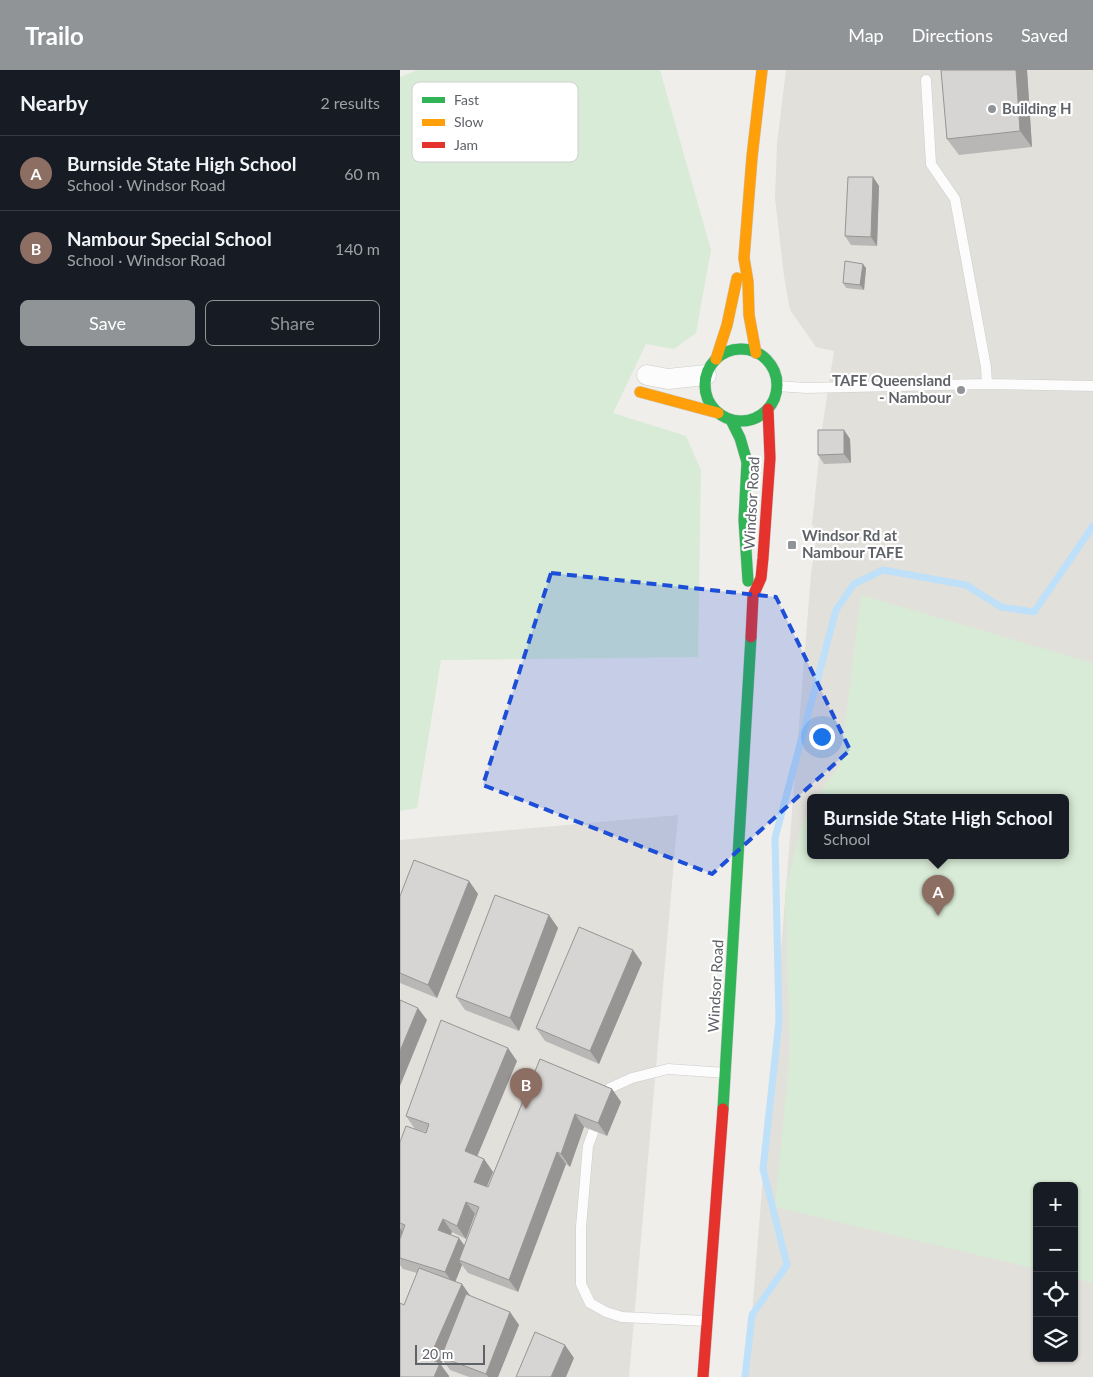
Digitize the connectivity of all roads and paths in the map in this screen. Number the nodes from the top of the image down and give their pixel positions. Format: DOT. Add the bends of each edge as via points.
graph roads {
  1 [pos="762,70"];
  2 [pos="926,80"];
  3 [pos="744,258"];
  4 [pos="756,353"];
  5 [pos="711,367"];
  6 [pos="644,383"];
  7 [pos="987,384"];
  8 [pos="777,386"];
  9 [pos="1093,386"];
  10 [pos="768,409"];
  11 [pos="718,413"];
  12 [pos="731,420"];
  13 [pos="754,596"];
  14 [pos="726,1073"];
  15 [pos="708,1322"];
  16 [pos="703,1377"];
  1 -- 3 [label="street"];
  2 -- 7 [label="lane" via="931,164 954,199"];
  3 -- 4 [label="street"];
  3 -- 5 [label="street" via="727,325"];
  4 -- 5 [label="street" via="736,350 725,353"];
  4 -- 8 [label="street" via="772,366"];
  5 -- 6 [label="street"];
  5 -- 11 [label="street" via="705,386 707,396"];
  6 -- 11 [label="street"];
  7 -- 8 [label="lane"];
  7 -- 9 [label="lane"];
  8 -- 10 [label="street"];
  10 -- 12 [label="street" via="751,420"];
  10 -- 13 [label="street, Windsor Road" via="770,458 764,558"];
  11 -- 12 [label="street"];
  12 -- 13 [label="street, Windsor Road" via="747,462 746,563"];
  13 -- 14 [label="street, Windsor Road"];
  14 -- 15 [label="street, Windsor Road"];
  14 -- 15 [label="lane" via="668,1069 632,1078 610,1088 588,1146 581,1227 581,1284 590,1303 622,1317"];
  15 -- 16 [label="street, Windsor Road"];
}
